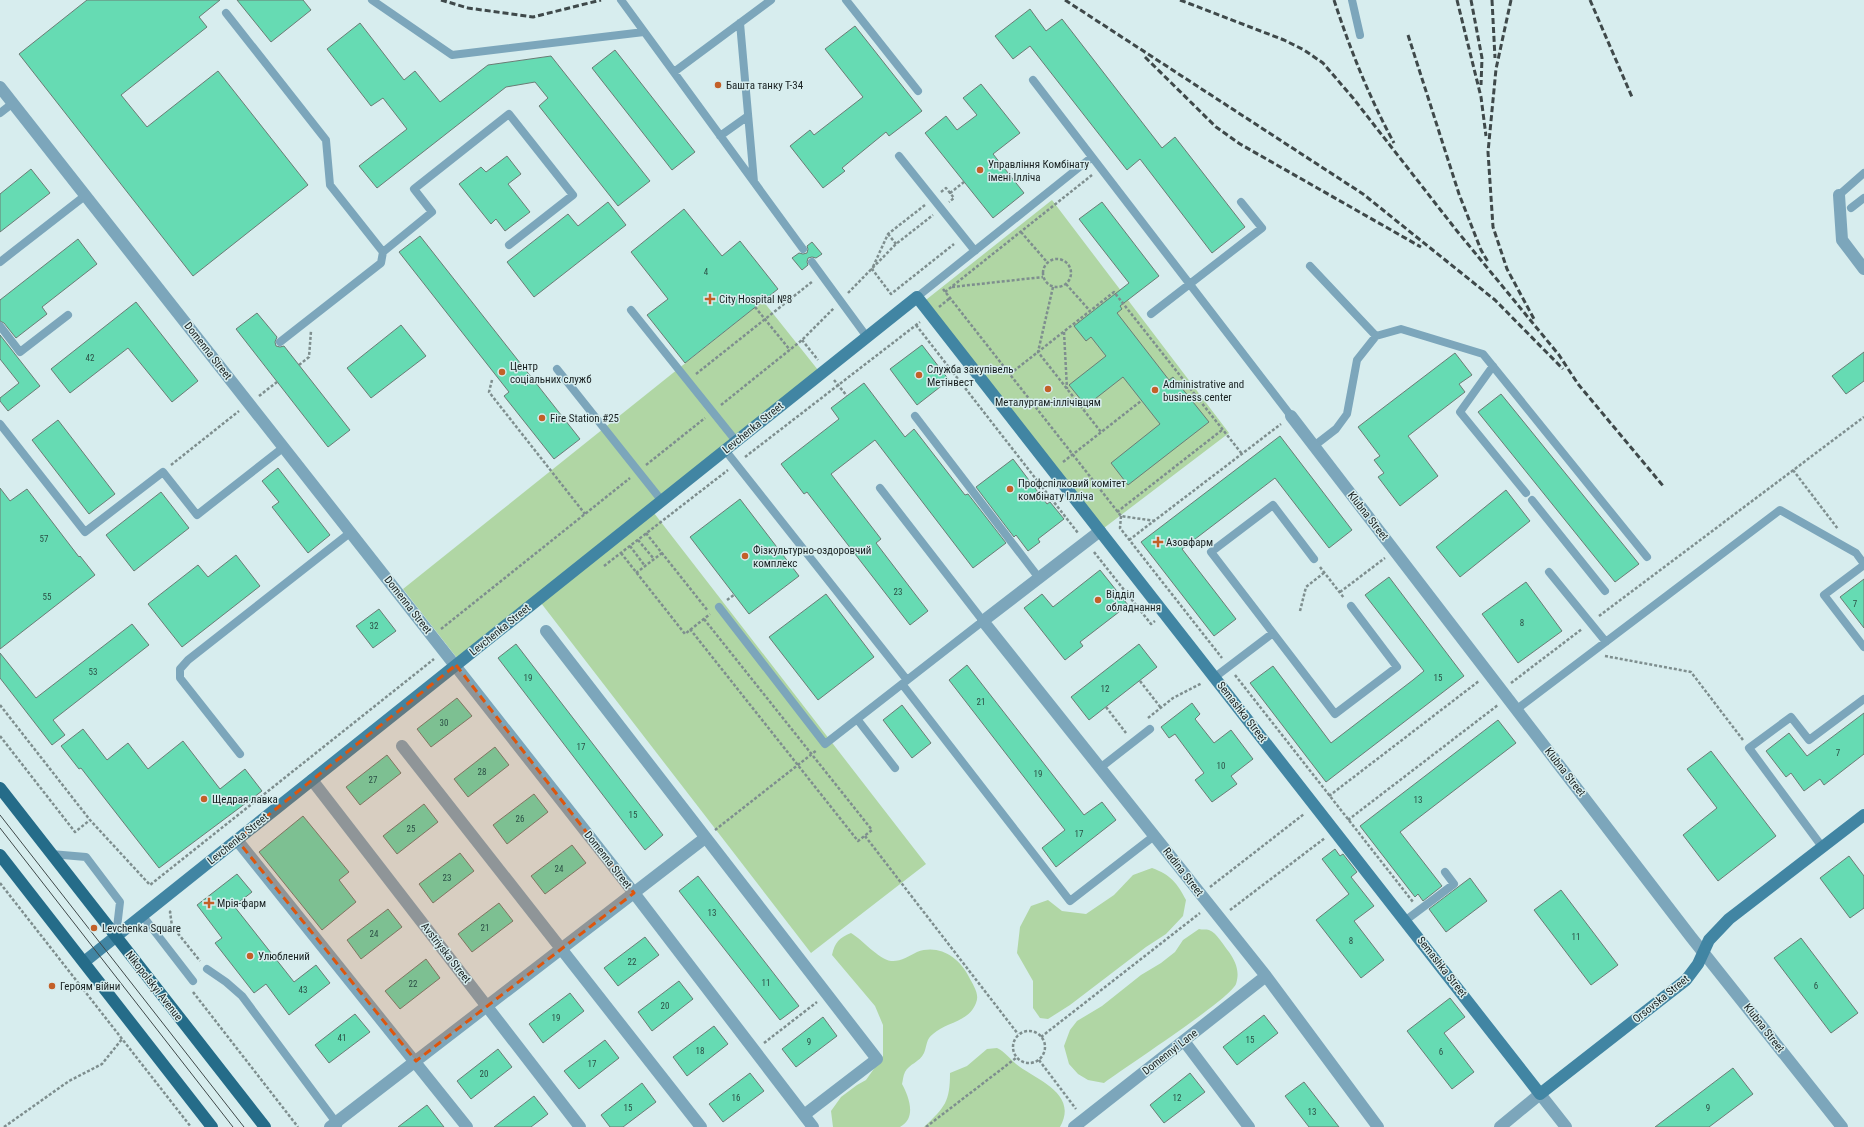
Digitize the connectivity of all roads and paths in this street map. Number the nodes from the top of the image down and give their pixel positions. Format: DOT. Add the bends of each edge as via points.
graph roads {
  1 [pos="372,0"];
  2 [pos="621,0"];
  3 [pos="771,0"];
  4 [pos="846,0"];
  5 [pos="1352,0"];
  6 [pos="226,13"];
  7 [pos="740,23"];
  8 [pos="644,32"];
  9 [pos="1360,36"];
  10 [pos="674,72"];
  11 [pos="1033,80"];
  12 [pos="0,87"];
  13 [pos="918,91"];
  14 [pos="13,103"];
  15 [pos="0,113"];
  16 [pos="748,116"];
  17 [pos="720,136"];
  18 [pos="899,156"];
  19 [pos="1092,157"];
  20 [pos="1100,168"];
  21 [pos="1864,172"];
  22 [pos="754,182"];
  23 [pos="964,182"];
  24 [pos="950,193"];
  25 [pos="86,195"];
  26 [pos="1839,195"];
  27 [pos="933,198"];
  28 [pos="1864,198"];
  29 [pos="1241,202"];
  30 [pos="941,208"];
  31 [pos="1851,208"];
  32 [pos="1021,232"];
  33 [pos="888,234"];
  34 [pos="964,236"];
  35 [pos="509,245"];
  36 [pos="803,250"];
  37 [pos="975,250"];
  38 [pos="383,252"];
  39 [pos="0,262"];
  40 [pos="812,262"];
  41 [pos="1047,262"];
  42 [pos="1310,266"];
  43 [pos="925,267"];
  44 [pos="1864,269"];
  45 [pos="821,274"];
  46 [pos="1043,277"];
  47 [pos="936,281"];
  48 [pos="1066,284"];
  49 [pos="1189,284"];
  50 [pos="951,287"];
  51 [pos="1052,287"];
  52 [pos="945,292"];
  53 [pos="917,297"];
  54 [pos="950,298"];
  55 [pos="755,307"];
  56 [pos="631,310"];
  57 [pos="1090,311"];
  58 [pos="930,314"];
  59 [pos="1151,314"];
  60 [pos="68,315"];
  61 [pos="313,317"];
  62 [pos="765,319"];
  63 [pos="916,325"];
  64 [pos="0,326"];
  65 [pos="1064,332"];
  66 [pos="1376,336"];
  67 [pos="866,337"];
  68 [pos="802,340"];
  69 [pos="280,342"];
  70 [pos="790,350"];
  71 [pos="1038,352"];
  72 [pos="299,365"];
  73 [pos="1493,366"];
  74 [pos="557,369"];
  75 [pos="1010,374"];
  76 [pos="492,380"];
  77 [pos="688,381"];
  78 [pos="277,382"];
  79 [pos="1067,389"];
  80 [pos="1141,400"];
  81 [pos="250,404"];
  82 [pos="712,412"];
  83 [pos="915,416"];
  84 [pos="1291,416"];
  85 [pos="1864,417"];
  86 [pos="1,427"];
  87 [pos="1222,430"];
  88 [pos="1101,432"];
  89 [pos="736,442"];
  90 [pos="1314,446"];
  91 [pos="284,447"];
  92 [pos="725,450"];
  93 [pos="1072,454"];
  94 [pos="1242,454"];
  95 [pos="736,464"];
  96 [pos="1052,470"];
  97 [pos="1794,470"];
  98 [pos="638,471"];
  99 [pos="163,472"];
  100 [pos="1038,481"];
  101 [pos="880,488"];
  102 [pos="662,501"];
  103 [pos="1117,512"];
  104 [pos="585,514"];
  105 [pos="1121,516"];
  106 [pos="1155,521"];
  107 [pos="1100,531"];
  108 [pos="351,532"];
  109 [pos="646,533"];
  110 [pos="1841,533"];
  111 [pos="638,540"];
  112 [pos="1129,540"];
  113 [pos="1086,542"];
  114 [pos="630,546"];
  115 [pos="1394,550"];
  116 [pos="621,553"];
  117 [pos="662,553"];
  118 [pos="1647,557"];
  119 [pos="654,559"];
  120 [pos="1314,559"];
  121 [pos="1864,564"];
  122 [pos="645,566"];
  123 [pos="603,567"];
  124 [pos="1324,572"];
  125 [pos="1549,572"];
  126 [pos="636,573"];
  127 [pos="1039,578"];
  128 [pos="1605,591"];
  129 [pos="1340,592"];
  130 [pos="719,606"];
  131 [pos="1351,606"];
  132 [pos="1300,612"];
  133 [pos="710,614"];
  134 [pos="704,619"];
  135 [pos="983,621"];
  136 [pos="1590,623"];
  137 [pos="1151,624"];
  138 [pos="690,629"];
  139 [pos="546,631"];
  140 [pos="1273,633"];
  141 [pos="685,634"];
  142 [pos="432,636"];
  143 [pos="1606,642"];
  144 [pos="1864,647"];
  145 [pos="1591,653"];
  146 [pos="437,657"];
  147 [pos="456,665"];
  148 [pos="1228,667"];
  149 [pos="1489,673"];
  150 [pos="1215,677"];
  151 [pos="1140,681"];
  152 [pos="905,682"];
  153 [pos="1505,694"];
  154 [pos="1864,699"];
  155 [pos="0,705"];
  156 [pos="1106,707"];
  157 [pos="1161,708"];
  158 [pos="1517,709"];
  159 [pos="857,719"];
  160 [pos="1144,721"];
  161 [pos="1132,730"];
  162 [pos="1150,730"];
  163 [pos="1127,734"];
  164 [pos="0,736"];
  165 [pos="1121,738"];
  166 [pos="1133,743"];
  167 [pos="825,744"];
  168 [pos="402,746"];
  169 [pos="1750,748"];
  170 [pos="240,754"];
  171 [pos="811,754"];
  172 [pos="798,765"];
  173 [pos="895,768"];
  174 [pos="1100,768"];
  175 [pos="312,780"];
  176 [pos="0,788"];
  177 [pos="1330,795"];
  178 [pos="1316,806"];
  179 [pos="1864,816"];
  180 [pos="1348,819"];
  181 [pos="90,820"];
  182 [pos="1335,830"];
  183 [pos="865,836"];
  184 [pos="1154,836"];
  185 [pos="705,838"];
  186 [pos="237,840"];
  187 [pos="1823,848"];
  188 [pos="52,854"];
  189 [pos="0,855"];
  190 [pos="1445,872"];
  191 [pos="0,883"];
  192 [pos="4,888"];
  193 [pos="0,891"];
  194 [pos="634,893"];
  195 [pos="1200,894"];
  196 [pos="176,907"];
  197 [pos="1420,910"];
  198 [pos="142,915"];
  199 [pos="1195,918"];
  200 [pos="1219,918"];
  201 [pos="1406,920"];
  202 [pos="116,936"];
  203 [pos="561,949"];
  204 [pos="1703,951"];
  205 [pos="84,962"];
  206 [pos="207,969"];
  207 [pos="1266,976"];
  208 [pos="193,981"];
  209 [pos="193,991"];
  210 [pos="827,994"];
  211 [pos="487,1006"];
  212 [pos="1018,1034"];
  213 [pos="1042,1037"];
  214 [pos="122,1040"];
  215 [pos="1184,1041"];
  216 [pos="754,1050"];
  217 [pos="1016,1058"];
  218 [pos="1039,1060"];
  219 [pos="416,1061"];
  220 [pos="1540,1094"];
  221 [pos="804,1115"];
  222 [pos="1084,1119"];
  223 [pos="336,1126"];
  224 [pos="4,1127"];
  225 [pos="191,1127"];
  226 [pos="212,1127"];
  227 [pos="265,1127"];
  228 [pos="298,1127"];
  229 [pos="467,1127"];
  230 [pos="580,1127"];
  231 [pos="701,1127"];
  232 [pos="813,1127"];
  233 [pos="926,1127"];
  234 [pos="1074,1127"];
  235 [pos="1249,1127"];
  236 [pos="1378,1127"];
  237 [pos="1500,1127"];
  238 [pos="1566,1127"];
  239 [pos="1842,1127"];
  1 -- 8 [label="lane" via="452,55"];
  2 -- 8 [label="lane"];
  3 -- 7 [label="lane"];
  4 -- 13 [label="lane"];
  5 -- 9 [label="lane"];
  6 -- 38 [label="lane" via="326,140 330,186"];
  7 -- 10 [label="lane"];
  7 -- 16 [label="lane"];
  8 -- 10 [label="lane"];
  10 -- 17 [label="lane"];
  11 -- 19 [label="lane"];
  12 -- 14 [label="street, Domenna Street"];
  14 -- 15 [label="lane"];
  14 -- 25 [label="street, Domenna Street"];
  16 -- 17 [label="lane"];
  16 -- 22 [label="lane"];
  17 -- 22 [label="lane"];
  18 -- 27 [label="lane"];
  19 -- 20 [label="lane"];
  19 -- 37 [label="lane"];
  20 -- 32 [label="path"];
  20 -- 49 [label="lane"];
  21 -- 26 [label="lane"];
  22 -- 36 [label="lane"];
  23 -- 24 [label="path"];
  24 -- 27 [label="path" via="946,188"];
  24 -- 30 [label="path" via="954,198"];
  25 -- 39 [label="lane"];
  25 -- 81 [label="street, Domenna Street"];
  26 -- 44 [label="street" via="1842,240"];
  27 -- 30 [label="lane"];
  27 -- 33 [label="path"];
  28 -- 31 [label="lane"];
  29 -- 49 [label="lane" via="1262,228"];
  30 -- 33 [label="path" via="896,244"];
  30 -- 34 [label="lane"];
  32 -- 41 [label="path"];
  32 -- 50 [label="path"];
  33 -- 43 [label="path" via="872,269 891,294"];
  34 -- 37 [label="lane"];
  34 -- 43 [label="path"];
  35 -- 38 [label="lane" via="573,195 509,114 414,189 432,212"];
  37 -- 47 [label="lane"];
  38 -- 61 [label="lane" via="381,263"];
  40 -- 45 [label="lane"];
  41 -- 46 [label="path"];
  41 -- 48 [label="path" via="1058,259 1068,263 1071,274"];
  42 -- 66 [label="lane"];
  43 -- 47 [label="path"];
  45 -- 62 [label="path"];
  45 -- 67 [label="lane"];
  46 -- 50 [label="path"];
  46 -- 51 [label="path"];
  47 -- 52 [label="path"];
  47 -- 53 [label="lane"];
  48 -- 51 [label="path"];
  48 -- 57 [label="path"];
  49 -- 59 [label="lane"];
  49 -- 84 [label="lane"];
  50 -- 52 [label="path"];
  51 -- 71 [label="path"];
  52 -- 54 [label="path"];
  53 -- 58 [label="street, Semashka Street"];
  53 -- 67 [label="street, Levchenka Street"];
  54 -- 58 [label="path"];
  54 -- 75 [label="path"];
  55 -- 62 [label="path"];
  56 -- 77 [label="lane"];
  57 -- 65 [label="path"];
  57 -- 87 [label="path" via="1114,292"];
  58 -- 63 [label="path"];
  58 -- 96 [label="street, Semashka Street"];
  60 -- 64 [label="lane" via="20,352"];
  61 -- 69 [label="lane"];
  61 -- 72 [label="path" via="309,357"];
  62 -- 70 [label="path"];
  62 -- 77 [label="path"];
  63 -- 95 [label="path"];
  63 -- 100 [label="path"];
  65 -- 71 [label="path"];
  65 -- 79 [label="path"];
  66 -- 73 [label="lane" via="1401,329 1483,354"];
  66 -- 90 [label="lane" via="1357,360 1347,414 1336,429"];
  67 -- 89 [label="street, Levchenka Street"];
  68 -- 70 [label="path"];
  70 -- 82 [label="path"];
  71 -- 75 [label="path"];
  71 -- 79 [label="path"];
  73 -- 118 [label="lane"];
  73 -- 128 [label="lane" via="1460,412"];
  74 -- 98 [label="lane"];
  75 -- 93 [label="path"];
  76 -- 104 [label="path" via="490,392"];
  77 -- 82 [label="lane"];
  78 -- 81 [label="path"];
  79 -- 88 [label="path"];
  80 -- 88 [label="path"];
  81 -- 91 [label="street, Domenna Street"];
  81 -- 99 [label="path"];
  82 -- 89 [label="lane"];
  82 -- 98 [label="path"];
  83 -- 127 [label="lane"];
  84 -- 90 [label="street, Klubna Street"];
  84 -- 94 [label="path"];
  85 -- 97 [label="path"];
  86 -- 99 [label="lane" via="86,532"];
  87 -- 94 [label="path"];
  87 -- 103 [label="path"];
  88 -- 93 [label="path"];
  89 -- 92 [label="street, Levchenka Street"];
  90 -- 115 [label="street, Klubna Street"];
  91 -- 99 [label="lane" via="197,515"];
  91 -- 108 [label="street, Domenna Street"];
  92 -- 95 [label="lane"];
  92 -- 102 [label="street, Levchenka Street"];
  93 -- 96 [label="path"];
  93 -- 103 [label="path"];
  94 -- 106 [label="path"];
  95 -- 109 [label="path"];
  95 -- 152 [label="lane"];
  96 -- 100 [label="path"];
  96 -- 107 [label="street, Semashka Street"];
  97 -- 110 [label="path"];
  97 -- 136 [label="path"];
  98 -- 102 [label="lane"];
  98 -- 104 [label="path"];
  100 -- 113 [label="path"];
  101 -- 135 [label="lane"];
  102 -- 147 [label="street, Levchenka Street"];
  103 -- 105 [label="path"];
  104 -- 142 [label="path"];
  105 -- 106 [label="path"];
  105 -- 112 [label="path" via="1120,528"];
  106 -- 112 [label="path"];
  107 -- 113 [label="street"];
  107 -- 150 [label="street, Semashka Street"];
  108 -- 142 [label="street, Domenna Street"];
  108 -- 170 [label="lane" via="188,660 180,669 180,678"];
  109 -- 111 [label="path"];
  109 -- 117 [label="path"];
  111 -- 114 [label="path"];
  111 -- 119 [label="path"];
  112 -- 148 [label="path"];
  113 -- 127 [label="street"];
  113 -- 137 [label="path"];
  114 -- 116 [label="path"];
  114 -- 122 [label="path"];
  115 -- 129 [label="path"];
  115 -- 149 [label="street, Klubna Street"];
  116 -- 123 [label="path"];
  116 -- 126 [label="path"];
  117 -- 119 [label="path"];
  117 -- 133 [label="path"];
  119 -- 122 [label="path"];
  120 -- 124 [label="path"];
  120 -- 140 [label="lane" via="1273,505 1211,552"];
  121 -- 143 [label="lane" via="1856,552 1780,510"];
  121 -- 144 [label="lane" via="1824,595"];
  122 -- 126 [label="path"];
  124 -- 129 [label="path"];
  124 -- 132 [label="path" via="1306,587"];
  125 -- 136 [label="lane"];
  126 -- 141 [label="path"];
  127 -- 135 [label="street"];
  129 -- 131 [label="path"];
  130 -- 167 [label="lane"];
  131 -- 140 [label="lane" via="1397,667 1335,714"];
  134 -- 171 [label="path"];
  135 -- 152 [label="lane"];
  135 -- 174 [label="street, Radina Street"];
  136 -- 143 [label="lane"];
  136 -- 153 [label="path"];
  138 -- 172 [label="path"];
  139 -- 185 [label="street"];
  140 -- 148 [label="lane"];
  142 -- 147 [label="street, Domenna Street"];
  143 -- 145 [label="lane"];
  145 -- 158 [label="lane"];
  145 -- 169 [label="path" via="1690,672"];
  146 -- 181 [label="path" via="150,885"];
  147 -- 175 [label="street, Levchenka Street"];
  147 -- 194 [label="street, Domenna Street"];
  148 -- 150 [label="lane"];
  148 -- 177 [label="path"];
  149 -- 153 [label="street, Klubna Street"];
  149 -- 177 [label="path"];
  150 -- 157 [label="path" via="1173,698"];
  150 -- 178 [label="street, Semashka Street"];
  151 -- 157 [label="path"];
  152 -- 159 [label="lane"];
  152 -- 184 [label="lane" via="1070,901"];
  153 -- 158 [label="street, Klubna Street"];
  153 -- 180 [label="path"];
  154 -- 169 [label="lane" via="1809,740 1791,717"];
  155 -- 181 [label="path"];
  156 -- 163 [label="path"];
  157 -- 160 [label="path"];
  158 -- 204 [label="street, Klubna Street"];
  159 -- 167 [label="lane"];
  159 -- 173 [label="lane"];
  161 -- 163 [label="path"];
  162 -- 166 [label="lane"];
  163 -- 165 [label="path"];
  163 -- 166 [label="path"];
  164 -- 181 [label="path" via="75,832"];
  166 -- 174 [label="lane"];
  167 -- 171 [label="path"];
  168 -- 203 [label="street"];
  169 -- 187 [label="lane"];
  171 -- 172 [label="path"];
  171 -- 183 [label="path" via="872,830"];
  172 -- 183 [label="path" via="858,841"];
  172 -- 185 [label="path"];
  174 -- 184 [label="street, Radina Street"];
  175 -- 186 [label="street, Levchenka Street"];
  175 -- 211 [label="street, Avstriyska Street"];
  176 -- 188 [label="main road, Nikopolskyi Avenue"];
  177 -- 178 [label="path"];
  177 -- 180 [label="path"];
  178 -- 182 [label="street, Semashka Street"];
  178 -- 195 [label="path"];
  179 -- 187 [label="street, Orsovska Street"];
  180 -- 182 [label="path"];
  180 -- 197 [label="path"];
  182 -- 200 [label="path"];
  182 -- 201 [label="street, Semashka Street"];
  183 -- 212 [label="path"];
  184 -- 195 [label="street, Radina Street"];
  185 -- 194 [label="street"];
  185 -- 210 [label="street"];
  186 -- 198 [label="street, Levchenka Street"];
  186 -- 219 [label="street"];
  187 -- 204 [label="street, Orsovska Street" via="1729,919 1709,940"];
  188 -- 202 [label="main road, Nikopolskyi Avenue"];
  188 -- 202 [label="lane" via="86,858 120,902"];
  189 -- 205 [label="main road"];
  190 -- 197 [label="lane" via="1454,884"];
  191 -- 192 [label="path"];
  192 -- 193 [label="path"];
  192 -- 214 [label="path"];
  194 -- 203 [label="street"];
  194 -- 216 [label="street, Domenna Street"];
  195 -- 200 [label="street, Radina Street"];
  196 -- 206 [label="path" via="170,912 172,926"];
  197 -- 201 [label="lane"];
  198 -- 202 [label="street, Levchenka Street"];
  198 -- 208 [label="lane"];
  199 -- 213 [label="path"];
  200 -- 207 [label="street, Radina Street"];
  201 -- 220 [label="street, Semashka Street"];
  202 -- 205 [label="street, Levchenka Street"];
  202 -- 227 [label="main road, Nikopolskyi Avenue"];
  203 -- 211 [label="street"];
  203 -- 231 [label="street"];
  204 -- 220 [label="street, Orsovska Street" via="1698,964 1686,980"];
  204 -- 239 [label="street, Klubna Street"];
  205 -- 226 [label="main road"];
  206 -- 223 [label="lane" via="242,996"];
  207 -- 215 [label="street, Domennyi Lane"];
  207 -- 236 [label="street, Radina Street"];
  209 -- 228 [label="path"];
  210 -- 216 [label="path"];
  210 -- 221 [label="street" via="876,1059"];
  211 -- 219 [label="street"];
  211 -- 230 [label="street, Avstriyska Street"];
  212 -- 213 [label="path" via="1031,1031"];
  212 -- 217 [label="path" via="1012,1045"];
  213 -- 218 [label="path" via="1045,1049"];
  214 -- 224 [label="path" via="102,1064 69,1081"];
  214 -- 225 [label="path"];
  215 -- 222 [label="street, Domennyi Lane"];
  215 -- 235 [label="street"];
  216 -- 221 [label="street, Domenna Street"];
  217 -- 218 [label="path" via="1027,1064"];
  217 -- 233 [label="path"];
  218 -- 222 [label="path"];
  219 -- 223 [label="street"];
  219 -- 229 [label="street"];
  220 -- 237 [label="street, Orsovska Street"];
  220 -- 238 [label="street, Semashka Street"];
  221 -- 232 [label="street, Domenna Street"];
  222 -- 234 [label="street, Domennyi Lane"];
}
